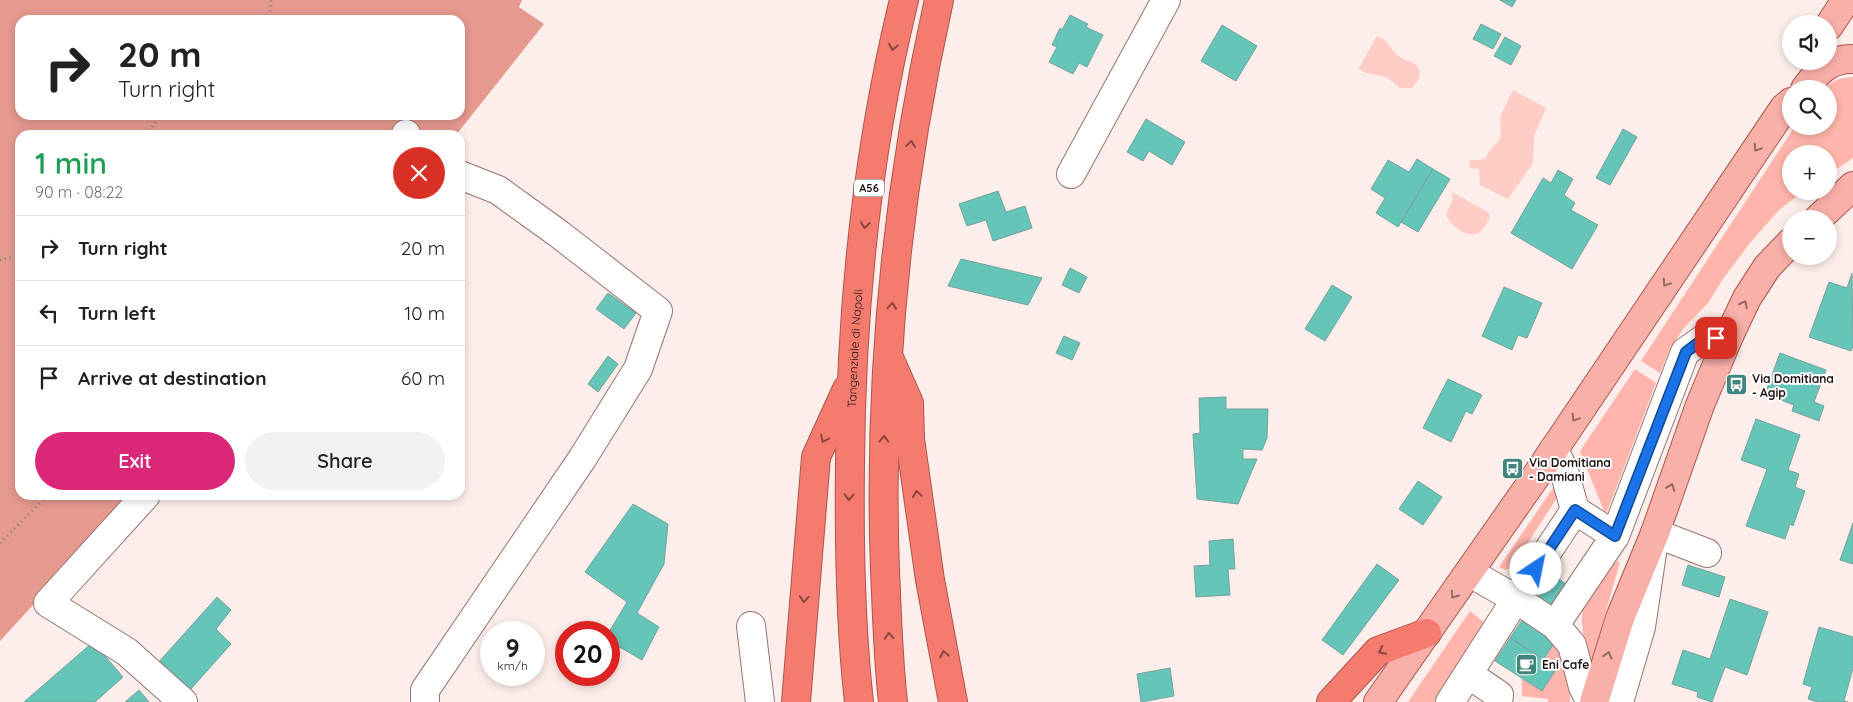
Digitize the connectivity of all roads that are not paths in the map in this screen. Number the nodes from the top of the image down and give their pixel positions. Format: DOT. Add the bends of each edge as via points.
graph roads {
  1 [pos="904,0"];
  2 [pos="939,0"];
  3 [pos="1166,0"];
  4 [pos="1846,0"];
  5 [pos="1836,15"];
  6 [pos="1853,59"];
  7 [pos="1811,80"];
  8 [pos="1782,114"];
  9 [pos="1071,174"];
  10 [pos="465,177"];
  11 [pos="1853,186"];
  12 [pos="1835,210"];
  13 [pos="1782,252"];
  14 [pos="1729,336"];
  15 [pos="887,354"];
  16 [pos="852,379"];
  17 [pos="1554,449"];
  18 [pos="141,500"];
  19 [pos="1575,510"];
  20 [pos="1656,533"];
  21 [pos="1615,536"];
  22 [pos="1707,552"];
  23 [pos="1470,573"];
  24 [pos="1516,599"];
  25 [pos="1555,625"];
  26 [pos="751,626"];
  27 [pos="1427,633"];
  28 [pos="1468,674"];
  29 [pos="1380,701"];
  30 [pos="183,702"];
  31 [pos="425,702"];
  32 [pos="760,702"];
  33 [pos="796,702"];
  34 [pos="859,702"];
  35 [pos="893,702"];
  36 [pos="953,702"];
  37 [pos="1331,702"];
  38 [pos="1450,702"];
  39 [pos="1498,702"];
  40 [pos="1593,702"];
  41 [pos="1619,702"];
  1 -- 16 [label="highway, Tangenziale di Napoli / A56, one-way" via="880,113 870,183"];
  15 -- 2 [label="highway, one-way" via="896,250 915,114"];
  3 -- 9 [label="street"];
  4 -- 5 [label="main road"];
  6 -- 7 [label="main road" via="1836,61 1818,70"];
  8 -- 17 [label="main road, one-way"];
  10 -- 31 [label="street" via="498,190 658,312 638,369 582,459 424,690"];
  11 -- 12 [label="main road"];
  14 -- 13 [label="main road, one-way" via="1747,298"];
  20 -- 14 [label="main road, one-way" via="1700,405"];
  14 -- 21 [label="street" via="1702,340 1686,352"];
  35 -- 15 [label="highway, one-way" via="883,502"];
  36 -- 15 [label="highway, one-way" via="917,495 909,403"];
  16 -- 33 [label="highway, one-way" via="816,457"];
  16 -- 34 [label="highway, Tangenziale di Napoli / A56, one-way" via="850,598"];
  17 -- 19 [label="street"];
  17 -- 23 [label="main road"];
  18 -- 30 [label="street" via="48,603 127,652"];
  19 -- 21 [label="street"];
  19 -- 24 [label="street"];
  20 -- 22 [label="street"];
  40 -- 20 [label="main road, one-way" via="1620,618"];
  20 -- 41 [label="street" via="1641,627"];
  21 -- 25 [label="street"];
  23 -- 24 [label="street"];
  23 -- 27 [label="main road, one-way"];
  24 -- 25 [label="street"];
  24 -- 28 [label="street"];
  25 -- 40 [label="street" via="1572,645 1583,687"];
  26 -- 32 [label="street"];
  27 -- 29 [label="main road"];
  27 -- 37 [label="highway, one-way" via="1378,651"];
  28 -- 38 [label="street"];
  28 -- 39 [label="street" via="1499,695"];
}
